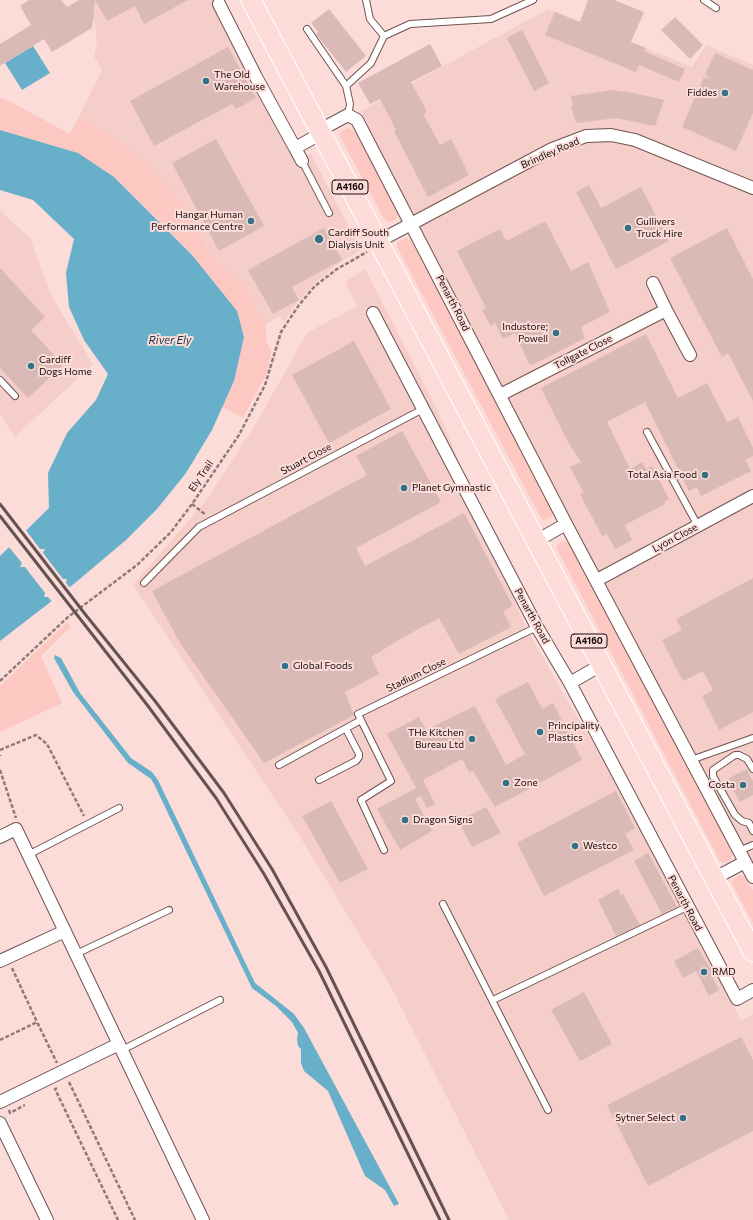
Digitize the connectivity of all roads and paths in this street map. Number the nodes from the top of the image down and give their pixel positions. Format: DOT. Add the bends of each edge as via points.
graph roads {
  1 [pos="251,0"];
  2 [pos="366,0"];
  3 [pos="533,0"];
  4 [pos="704,0"];
  5 [pos="219,4"];
  6 [pos="716,8"];
  7 [pos="307,29"];
  8 [pos="384,36"];
  9 [pos="346,86"];
  10 [pos="348,115"];
  11 [pos="321,131"];
  12 [pos="295,148"];
  13 [pos="302,161"];
  14 [pos="753,188"];
  15 [pos="329,213"];
  16 [pos="411,222"];
  17 [pos="375,245"];
  18 [pos="653,283"];
  19 [pos="666,310"];
  20 [pos="374,313"];
  21 [pos="690,355"];
  22 [pos="0,380"];
  23 [pos="500,395"];
  24 [pos="15,396"];
  25 [pos="423,409"];
  26 [pos="647,432"];
  27 [pos="753,496"];
  28 [pos="192,504"];
  29 [pos="213,520"];
  30 [pos="566,524"];
  31 [pos="698,526"];
  32 [pos="538,540"];
  33 [pos="597,580"];
  34 [pos="144,583"];
  35 [pos="537,627"];
  36 [pos="601,665"];
  37 [pos="0,681"];
  38 [pos="570,683"];
  39 [pos="361,720"];
  40 [pos="346,729"];
  41 [pos="753,738"];
  42 [pos="0,750"];
  43 [pos="691,760"];
  44 [pos="279,765"];
  45 [pos="753,769"];
  46 [pos="0,770"];
  47 [pos="318,780"];
  48 [pos="118,808"];
  49 [pos="88,824"];
  50 [pos="16,829"];
  51 [pos="753,831"];
  52 [pos="0,837"];
  53 [pos="753,845"];
  54 [pos="384,850"];
  55 [pos="28,854"];
  56 [pos="742,857"];
  57 [pos="753,877"];
  58 [pos="715,878"];
  59 [pos="443,904"];
  60 [pos="687,907"];
  61 [pos="169,910"];
  62 [pos="64,930"];
  63 [pos="753,952"];
  64 [pos="76,954"];
  65 [pos="4,960"];
  66 [pos="753,990"];
  67 [pos="220,1000"];
  68 [pos="493,1000"];
  69 [pos="37,1022"];
  70 [pos="0,1040"];
  71 [pos="120,1047"];
  72 [pos="62,1072"];
  73 [pos="75,1079"];
  74 [pos="69,1082"];
  75 [pos="0,1102"];
  76 [pos="548,1110"];
  77 [pos="0,1123"];
  78 [pos="47,1220"];
  79 [pos="118,1220"];
  80 [pos="135,1220"];
  81 [pos="203,1220"];
  1 -- 11 [label="main road, A4160"];
  2 -- 8 [label="lane" via="370,19"];
  3 -- 8 [label="lane" via="491,19 410,24"];
  4 -- 6 [label="lane"];
  5 -- 12 [label="street"];
  7 -- 9 [label="lane"];
  8 -- 9 [label="lane" via="371,63"];
  9 -- 10 [label="lane" via="350,104"];
  10 -- 11 [label="street"];
  10 -- 16 [label="street, Penarth Road" via="357,120"];
  11 -- 12 [label="street"];
  11 -- 17 [label="main road, A4160"];
  12 -- 13 [label="street"];
  13 -- 15 [label="lane"];
  14 -- 16 [label="street, Brindley Road" via="635,140 611,135 586,136 552,149"];
  16 -- 17 [label="street, Brindley Road"];
  16 -- 23 [label="street, Penarth Road"];
  17 -- 28 [label="path, Ely Trail" via="315,286 299,305 281,332 265,385 239,435"];
  17 -- 32 [label="main road, A4160"];
  18 -- 19 [label="street"];
  19 -- 21 [label="street"];
  19 -- 23 [label="street, Tollgate Close"];
  20 -- 25 [label="street, Penarth Road"];
  22 -- 24 [label="lane"];
  23 -- 30 [label="street, Penarth Road"];
  25 -- 29 [label="lane, Stuart Close"];
  25 -- 35 [label="street, Penarth Road"];
  26 -- 31 [label="lane"];
  27 -- 31 [label="street, Lyon Close"];
  28 -- 29 [label="path"];
  28 -- 37 [label="path, Ely Trail" via="154,550 68,617"];
  29 -- 34 [label="lane, Stuart Close" via="199,527"];
  30 -- 32 [label="street"];
  30 -- 33 [label="street, Penarth Road"];
  31 -- 33 [label="street, Lyon Close"];
  32 -- 36 [label="main road, A4160"];
  33 -- 43 [label="street, Penarth Road"];
  35 -- 38 [label="street, Penarth Road"];
  35 -- 39 [label="lane, Stadium Close" via="358,714"];
  36 -- 38 [label="street"];
  36 -- 58 [label="main road, A4160"];
  38 -- 60 [label="street, Penarth Road"];
  39 -- 40 [label="lane"];
  39 -- 54 [label="lane" via="391,781 360,800"];
  40 -- 44 [label="lane"];
  40 -- 47 [label="lane" via="359,757 356,761"];
  41 -- 43 [label="lane"];
  42 -- 49 [label="path" via="36,735 47,744"];
  43 -- 56 [label="street, Penarth Road"];
  45 -- 51 [label="lane" via="747,759 735,755 716,767 713,776 735,815 749,823"];
  46 -- 50 [label="path" via="16,818"];
  48 -- 49 [label="lane"];
  49 -- 55 [label="lane"];
  50 -- 52 [label="street"];
  50 -- 55 [label="street"];
  53 -- 56 [label="lane"];
  55 -- 62 [label="street"];
  56 -- 57 [label="street, Penarth Road"];
  56 -- 58 [label="street"];
  58 -- 63 [label="main road, A4160"];
  59 -- 68 [label="lane"];
  60 -- 66 [label="street, Penarth Road" via="737,999"];
  60 -- 68 [label="lane"];
  61 -- 64 [label="lane"];
  62 -- 64 [label="street"];
  62 -- 65 [label="street"];
  64 -- 71 [label="street"];
  65 -- 69 [label="path"];
  67 -- 71 [label="lane"];
  68 -- 76 [label="lane"];
  69 -- 70 [label="path"];
  69 -- 72 [label="path"];
  71 -- 72 [label="street"];
  71 -- 81 [label="street"];
  72 -- 75 [label="street"];
  73 -- 74 [label="path"];
  74 -- 79 [label="path" via="55,1089"];
  74 -- 80 [label="path"];
  77 -- 78 [label="street"];
}
